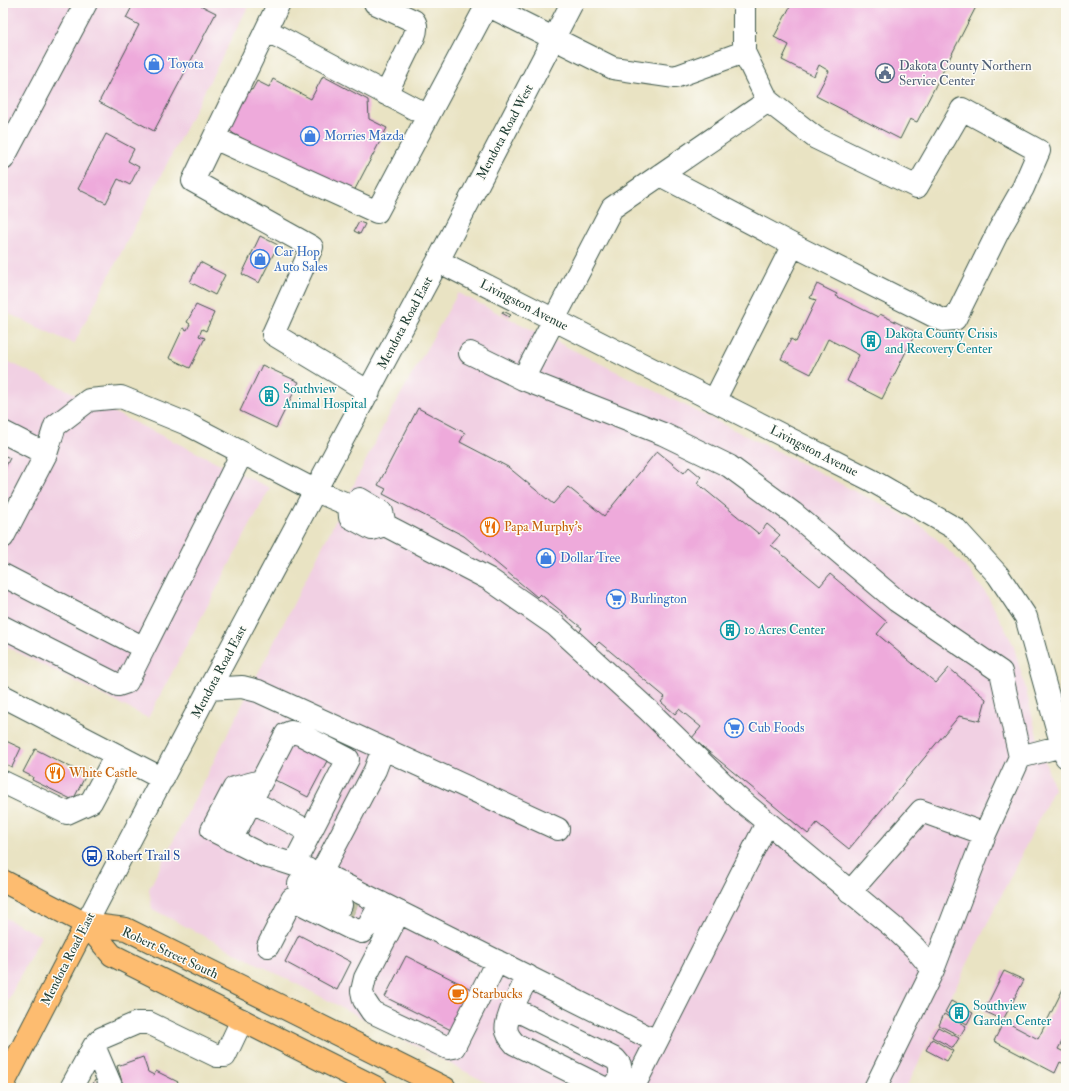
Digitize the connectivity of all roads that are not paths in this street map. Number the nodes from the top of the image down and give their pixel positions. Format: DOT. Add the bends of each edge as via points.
graph roads {
  1 [pos="86,3"];
  2 [pos="279,3"];
  3 [pos="375,3"];
  4 [pos="572,3"];
  5 [pos="744,3"];
  6 [pos="485,4"];
  7 [pos="266,30"];
  8 [pos="554,39"];
  9 [pos="744,52"];
  10 [pos="386,94"];
  11 [pos="768,101"];
  12 [pos="428,116"];
  13 [pos="214,138"];
  14 [pos="3,159"];
  15 [pos="660,175"];
  16 [pos="793,245"];
  17 [pos="438,261"];
  18 [pos="553,319"];
  19 [pos="470,354"];
  20 [pos="523,379"];
  21 [pos="369,392"];
  22 [pos="714,401"];
  23 [pos="3,432"];
  24 [pos="242,452"];
  25 [pos="46,454"];
  26 [pos="316,491"];
  27 [pos="3,537"];
  28 [pos="3,575"];
  29 [pos="3,627"];
  30 [pos="144,648"];
  31 [pos="209,690"];
  32 [pos="3,700"];
  33 [pos="382,749"];
  34 [pos="1064,752"];
  35 [pos="116,755"];
  36 [pos="1020,757"];
  37 [pos="163,779"];
  38 [pos="261,781"];
  39 [pos="3,782"];
  40 [pos="251,801"];
  41 [pos="767,822"];
  42 [pos="558,829"];
  43 [pos="310,832"];
  44 [pos="985,834"];
  45 [pos="231,840"];
  46 [pos="303,878"];
  47 [pos="3,881"];
  48 [pos="850,892"];
  49 [pos="369,910"];
  50 [pos="86,924"];
  51 [pos="268,946"];
  52 [pos="497,961"];
  53 [pos="933,970"];
  54 [pos="528,976"];
  55 [pos="512,1008"];
  56 [pos="242,1020"];
  57 [pos="615,1020"];
  58 [pos="656,1041"];
  59 [pos="94,1046"];
  60 [pos="599,1052"];
  61 [pos="3,1085"];
  62 [pos="71,1088"];
  63 [pos="112,1088"];
  64 [pos="377,1088"];
  65 [pos="445,1088"];
  66 [pos="604,1088"];
  67 [pos="612,1088"];
  68 [pos="633,1088"];
  69 [pos="875,1088"];
  1 -- 14 [label="street"];
  2 -- 7 [label="street"];
  3 -- 10 [label="street" via="416,24 414,37"];
  4 -- 8 [label="street, Mendota Road West"];
  5 -- 9 [label="street"];
  6 -- 8 [label="street"];
  6 -- 12 [label="street"];
  7 -- 10 [label="street"];
  7 -- 13 [label="street"];
  8 -- 9 [label="street" via="613,68 675,77"];
  8 -- 17 [label="street, Mendota Road West"];
  9 -- 11 [label="street"];
  10 -- 12 [label="street"];
  11 -- 15 [label="street"];
  11 -- 16 [label="street" via="816,138 917,188 962,109 1039,151 955,319 943,320 932,316"];
  12 -- 13 [label="street" via="377,212"];
  13 -- 21 [label="street" via="193,181 312,247 273,334"];
  15 -- 16 [label="street"];
  15 -- 18 [label="street" via="612,208"];
  16 -- 22 [label="street"];
  17 -- 18 [label="street, Livingston Avenue"];
  17 -- 21 [label="street, Mendota Road East"];
  18 -- 20 [label="street"];
  18 -- 22 [label="street, Livingston Avenue"];
  19 -- 20 [label="street"];
  20 -- 36 [label="street" via="663,434 729,466 793,514 897,601 1001,672"];
  21 -- 26 [label="street, Mendota Road East"];
  22 -- 34 [label="street, Livingston Avenue" via="871,480 956,529 998,575 1026,617"];
  23 -- 25 [label="street"];
  24 -- 25 [label="street" via="187,424 121,397 89,400 55,426"];
  24 -- 26 [label="street"];
  24 -- 30 [label="street"];
  25 -- 27 [label="street"];
  26 -- 31 [label="street, Mendota Road East"];
  26 -- 41 [label="street" via="349,505 360,499 382,512 385,525 489,579 555,625 648,710 738,798"];
  28 -- 30 [label="street"];
  29 -- 30 [label="street" via="118,685 127,682"];
  31 -- 33 [label="street" via="251,688"];
  31 -- 37 [label="street, Mendota Road East"];
  32 -- 35 [label="street" via="5,697"];
  33 -- 42 [label="street"];
  33 -- 46 [label="street" via="375,770"];
  34 -- 36 [label="street"];
  35 -- 37 [label="street"];
  35 -- 39 [label="street" via="92,802 67,813"];
  36 -- 44 [label="street"];
  37 -- 50 [label="street, Mendota Road East"];
  38 -- 40 [label="street"];
  38 -- 43 [label="street" via="286,734 291,732 300,734 348,759"];
  38 -- 45 [label="street" via="234,788 212,830"];
  40 -- 43 [label="street"];
  40 -- 45 [label="street"];
  41 -- 48 [label="street"];
  41 -- 58 [label="street"];
  43 -- 46 [label="street"];
  44 -- 48 [label="street" via="921,811"];
  44 -- 53 [label="street"];
  45 -- 46 [label="street"];
  46 -- 49 [label="street"];
  46 -- 49 [label="street"];
  46 -- 49 [label="street" via="350,928 362,932 369,925"];
  46 -- 51 [label="street"];
  47 -- 50 [label="main road"];
  48 -- 53 [label="street" via="893,927"];
  49 -- 52 [label="street"];
  49 -- 52 [label="street" via="362,991 364,1000 372,1012 448,1048 454,1047"];
  50 -- 56 [label="main road, Robert Street South" via="112,955"];
  50 -- 61 [label="main road, Mendota Road East"];
  50 -- 65 [label="main road, Robert Street South" via="126,929"];
  52 -- 54 [label="street"];
  53 -- 69 [label="street"];
  54 -- 55 [label="street"];
  54 -- 57 [label="street"];
  55 -- 60 [label="street"];
  55 -- 66 [label="street" via="506,1026 507,1035 515,1044"];
  56 -- 59 [label="street" via="225,1056 217,1056 149,1024 137,1024 102,1038"];
  56 -- 64 [label="main road, Robert Street South"];
  57 -- 58 [label="street"];
  57 -- 60 [label="street"];
  58 -- 68 [label="street"];
  59 -- 62 [label="street"];
  59 -- 63 [label="street"];
  60 -- 67 [label="street" via="615,1059 620,1065 620,1077"];
}
